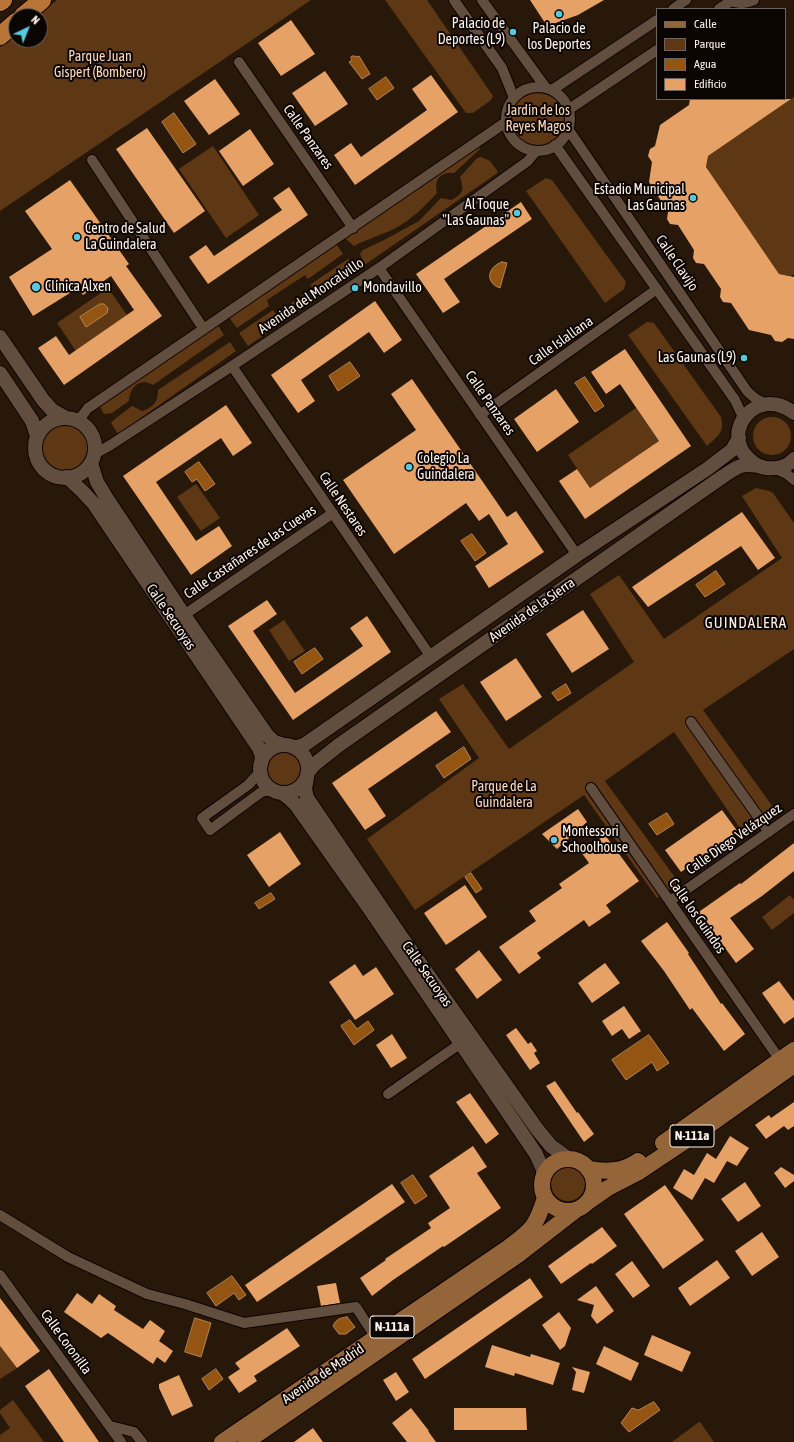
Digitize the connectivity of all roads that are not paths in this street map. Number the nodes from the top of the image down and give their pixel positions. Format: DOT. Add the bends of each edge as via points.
graph roads {
  1 [pos="3,0"];
  2 [pos="42,0"];
  3 [pos="454,0"];
  4 [pos="482,0"];
  5 [pos="686,0"];
  6 [pos="730,0"];
  7 [pos="754,0"];
  8 [pos="0,2"];
  9 [pos="32,8"];
  10 [pos="674,8"];
  11 [pos="720,8"];
  12 [pos="656,21"];
  13 [pos="8,29"];
  14 [pos="0,36"];
  15 [pos="656,51"];
  16 [pos="239,62"];
  17 [pos="549,89"];
  18 [pos="514,98"];
  19 [pos="568,110"];
  20 [pos="506,122"];
  21 [pos="568,129"];
  22 [pos="555,146"];
  23 [pos="536,151"];
  24 [pos="92,160"];
  25 [pos="353,228"];
  26 [pos="379,268"];
  27 [pos="658,290"];
  28 [pos="203,328"];
  29 [pos="0,337"];
  30 [pos="232,366"];
  31 [pos="0,373"];
  32 [pos="775,404"];
  33 [pos="794,404"];
  34 [pos="794,413"];
  35 [pos="480,415"];
  36 [pos="72,419"];
  37 [pos="740,432"];
  38 [pos="37,436"];
  39 [pos="93,459"];
  40 [pos="794,459"];
  41 [pos="768,468"];
  42 [pos="67,478"];
  43 [pos="794,480"];
  44 [pos="333,513"];
  45 [pos="577,555"];
  46 [pos="184,615"];
  47 [pos="431,657"];
  48 [pos="691,722"];
  49 [pos="289,746"];
  50 [pos="261,768"];
  51 [pos="308,775"];
  52 [pos="591,788"];
  53 [pos="278,792"];
  54 [pos="794,814"];
  55 [pos="769,832"];
  56 [pos="670,901"];
  57 [pos="461,1043"];
  58 [pos="794,1050"];
  59 [pos="787,1063"];
  60 [pos="388,1094"];
  61 [pos="569,1159"];
  62 [pos="588,1168"];
  63 [pos="544,1174"];
  64 [pos="545,1198"];
  65 [pos="582,1206"];
  66 [pos="0,1215"];
  67 [pos="0,1275"];
  68 [pos="376,1338"];
  69 [pos="110,1426"];
  70 [pos="121,1442"];
  71 [pos="142,1442"];
  72 [pos="222,1442"];
  73 [pos="246,1442"];
  1 -- 8 [label="highway"];
  2 -- 9 [label="highway"];
  3 -- 18 [label="street" via="502,68"];
  4 -- 17 [label="street"];
  5 -- 10 [label="street"];
  6 -- 7 [label="street" via="742,3"];
  6 -- 11 [label="street"];
  12 -- 17 [label="street"];
  13 -- 14 [label="highway"];
  15 -- 19 [label="street"];
  16 -- 25 [label="street, Calle Panzares"];
  17 -- 18 [label="street" via="529,88"];
  17 -- 19 [label="street" via="559,95"];
  18 -- 20 [label="street" via="507,109"];
  19 -- 21 [label="street"];
  20 -- 23 [label="street" via="516,142"];
  20 -- 25 [label="street"];
  21 -- 22 [label="street"];
  21 -- 32 [label="street, Calle Clavijo" via="752,396 761,402"];
  22 -- 23 [label="street"];
  22 -- 27 [label="street"];
  23 -- 26 [label="street, Avenida del Moncalvillo" via="528,161"];
  24 -- 28 [label="street"];
  25 -- 28 [label="street"];
  26 -- 30 [label="street, Avenida del Moncalvillo"];
  26 -- 35 [label="street, Calle Panzares"];
  27 -- 35 [label="street, Calle Islallana"];
  27 -- 37 [label="street" via="735,400 742,415"];
  28 -- 36 [label="street"];
  29 -- 36 [label="main road" via="43,400 52,410"];
  30 -- 39 [label="street, Avenida del Moncalvillo"];
  30 -- 44 [label="street, Calle Nestares"];
  31 -- 38 [label="main road" via="32,421"];
  32 -- 33 [label="main road"];
  32 -- 34 [label="main road"];
  32 -- 37 [label="main road, Avenida de la Sierra" via="760,405 752,410 745,417"];
  35 -- 45 [label="street, Calle Panzares"];
  36 -- 38 [label="main road" via="57,419 42,428"];
  36 -- 39 [label="main road" via="86,426 92,434 95,444"];
  37 -- 41 [label="main road" via="741,448 746,457"];
  37 -- 45 [label="main road, Avenida de la Sierra" via="732,450 707,469"];
  38 -- 42 [label="main road" via="35,451 42,467 58,477"];
  39 -- 42 [label="main road" via="76,476"];
  39 -- 46 [label="main road, Calle Secuoyas" via="97,482"];
  40 -- 41 [label="main road" via="783,466"];
  41 -- 43 [label="street" via="787,474"];
  41 -- 51 [label="main road, Avenida de la Sierra" via="745,464 722,477 339,745 315,764"];
  42 -- 50 [label="main road, Calle Secuoyas" via="94,504 259,748 262,756"];
  44 -- 46 [label="street, Calle Castañares de las Cuevas"];
  44 -- 47 [label="street, Calle Nestares"];
  45 -- 47 [label="main road, Avenida de la Sierra"];
  46 -- 49 [label="main road, Calle Secuoyas" via="267,735 274,742"];
  47 -- 49 [label="main road, Avenida de la Sierra" via="304,745"];
  48 -- 55 [label="street"];
  49 -- 50 [label="main road" via="276,747 269,751"];
  49 -- 51 [label="main road" via="300,751 305,757"];
  50 -- 53 [label="main road" via="265,783"];
  50 -- 53 [label="street" via="248,785 202,818 210,830 260,793"];
  51 -- 53 [label="main road" via="297,790 290,793"];
  51 -- 61 [label="main road, Calle Secuoyas" via="305,789 308,798 400,935 537,1129 551,1146"];
  52 -- 56 [label="street, Calle los Guindos"];
  53 -- 57 [label="main road, Calle Secuoyas" via="296,805"];
  54 -- 55 [label="street, Calle Diego Velázquez"];
  55 -- 56 [label="street, Calle Diego Velázquez"];
  56 -- 59 [label="street, Calle los Guindos"];
  57 -- 60 [label="street"];
  57 -- 63 [label="main road, Calle Secuoyas" via="536,1154"];
  58 -- 59 [label="main road, Avenida de Madrid / N-111a"];
  59 -- 62 [label="main road, Avenida de Madrid / N-111a" via="629,1167 615,1171"];
  59 -- 65 [label="main road, Avenida de Madrid / N-111a" via="709,1125"];
  61 -- 62 [label="main road, N-111a" via="583,1163"];
  61 -- 63 [label="main road" via="554,1163"];
  62 -- 65 [label="main road" via="594,1189"];
  63 -- 64 [label="main road, N-111a" via="542,1190"];
  64 -- 65 [label="main road" via="551,1205 567,1211"];
  64 -- 68 [label="main road, Avenida de Madrid / N-111a" via="539,1217 527,1233"];
  65 -- 73 [label="main road, Avenida de Madrid / N-111a" via="518,1255"];
  66 -- 68 [label="street" via="68,1257 147,1294 244,1323 356,1307"];
  67 -- 69 [label="street, Calle Coronilla"];
  68 -- 72 [label="main road, Avenida de Madrid / N-111a"];
  69 -- 70 [label="street, Calle Coronilla"];
  69 -- 71 [label="street" via="134,1432"];
}
